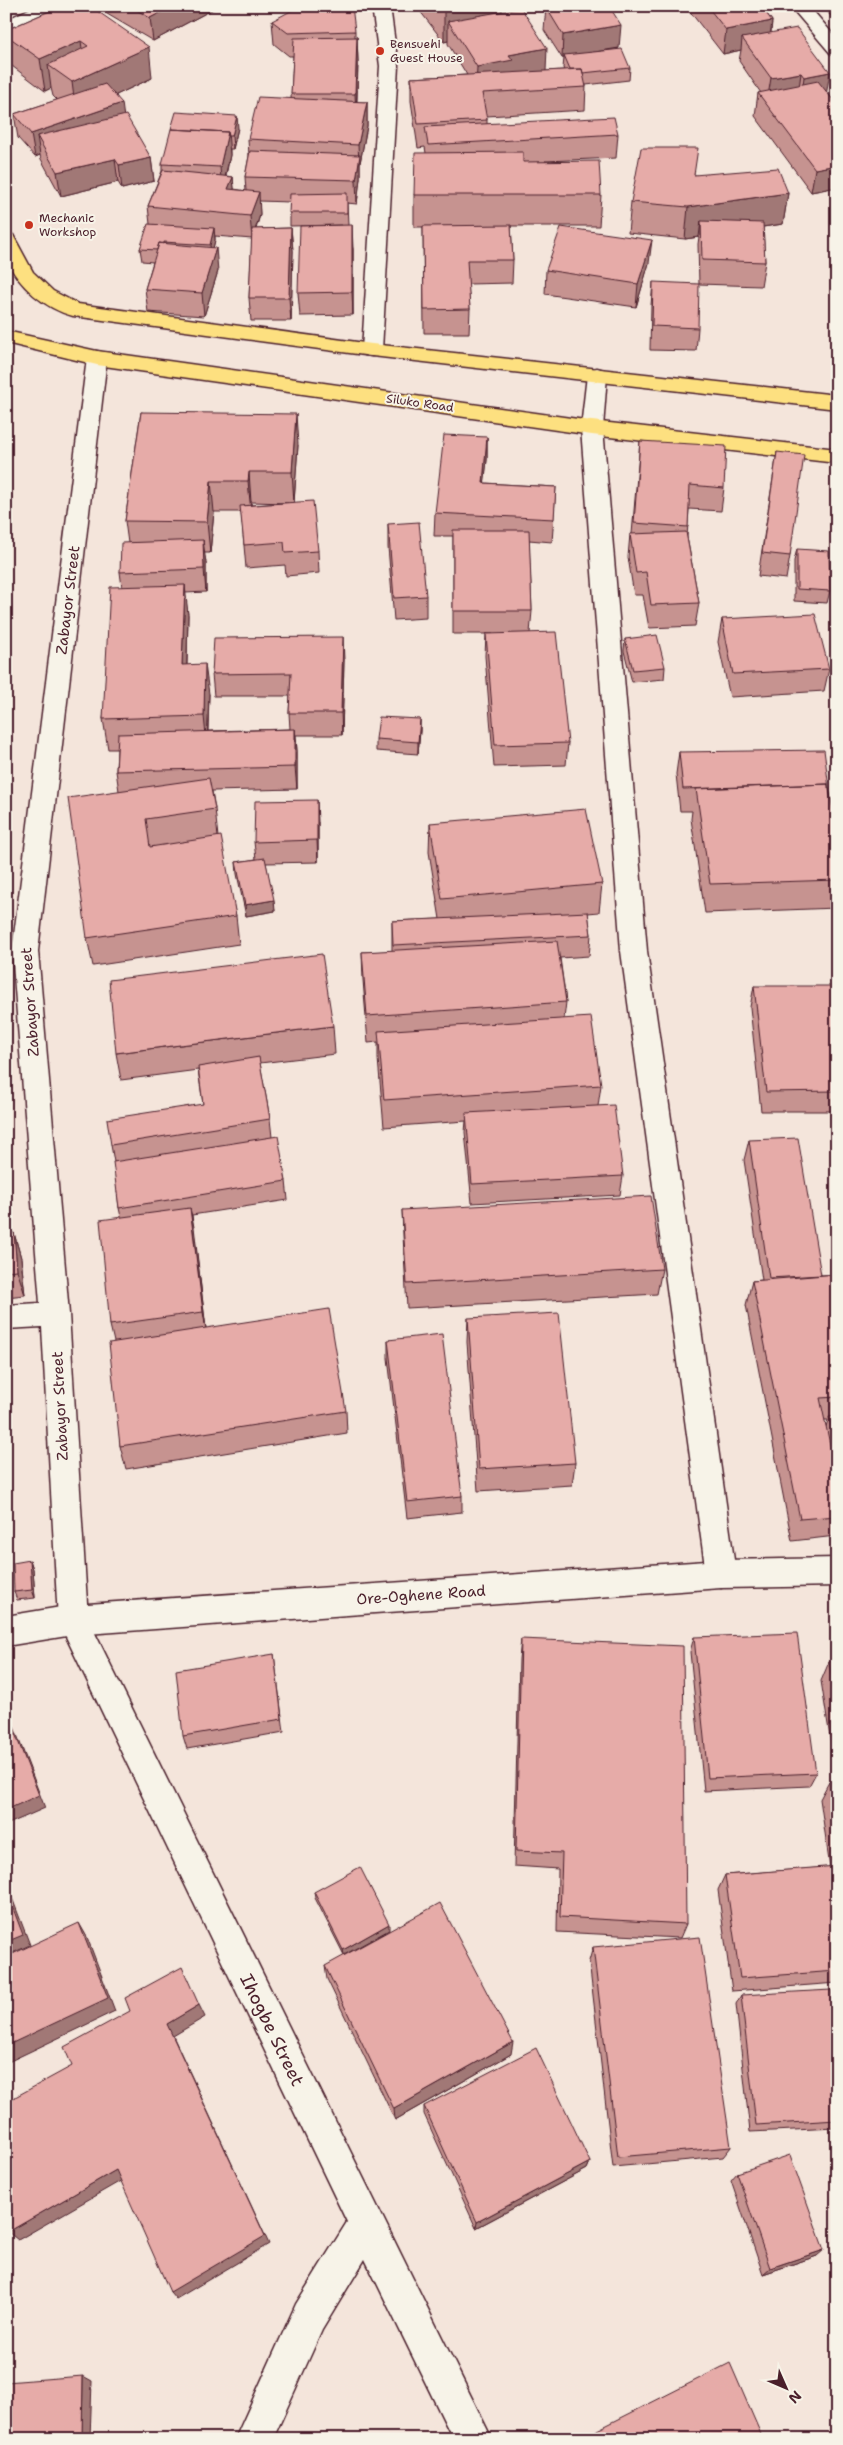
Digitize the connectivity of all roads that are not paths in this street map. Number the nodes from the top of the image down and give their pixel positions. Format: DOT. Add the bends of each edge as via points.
graph roads {
  1 [pos="49,6"];
  2 [pos="381,6"];
  3 [pos="799,6"];
  4 [pos="6,27"];
  5 [pos="837,50"];
  6 [pos="6,239"];
  7 [pos="6,337"];
  8 [pos="372,350"];
  9 [pos="97,358"];
  10 [pos="597,375"];
  11 [pos="837,402"];
  12 [pos="592,428"];
  13 [pos="837,456"];
  14 [pos="16,955"];
  15 [pos="55,1314"];
  16 [pos="6,1317"];
  17 [pos="837,1572"];
  18 [pos="721,1574"];
  19 [pos="73,1620"];
  20 [pos="6,1631"];
  21 [pos="366,2224"];
  22 [pos="254,2439"];
  23 [pos="473,2439"];
  1 -- 4 [label="street"];
  2 -- 8 [label="street" via="389,66"];
  3 -- 5 [label="street"];
  6 -- 8 [label="main road" via="25,275 46,295 73,310"];
  7 -- 9 [label="main road, Siluko Road"];
  8 -- 10 [label="main road"];
  9 -- 12 [label="main road, Siluko Road"];
  9 -- 14 [label="street, Zabayor Street"];
  10 -- 11 [label="main road"];
  10 -- 12 [label="street"];
  12 -- 13 [label="main road, Siluko Road"];
  12 -- 18 [label="street" via="634,951"];
  14 -- 15 [label="street, Zabayor Street"];
  15 -- 16 [label="street"];
  15 -- 19 [label="street, Zabayor Street"];
  17 -- 18 [label="street, Ore-Oghene Road"];
  18 -- 19 [label="street, Ore-Oghene Road"];
  19 -- 20 [label="street, Ore-Oghene Road"];
  19 -- 21 [label="street, Ihogbe Street"];
  21 -- 22 [label="street" via="309,2317"];
  21 -- 23 [label="street, Ihogbe Street"];
}
